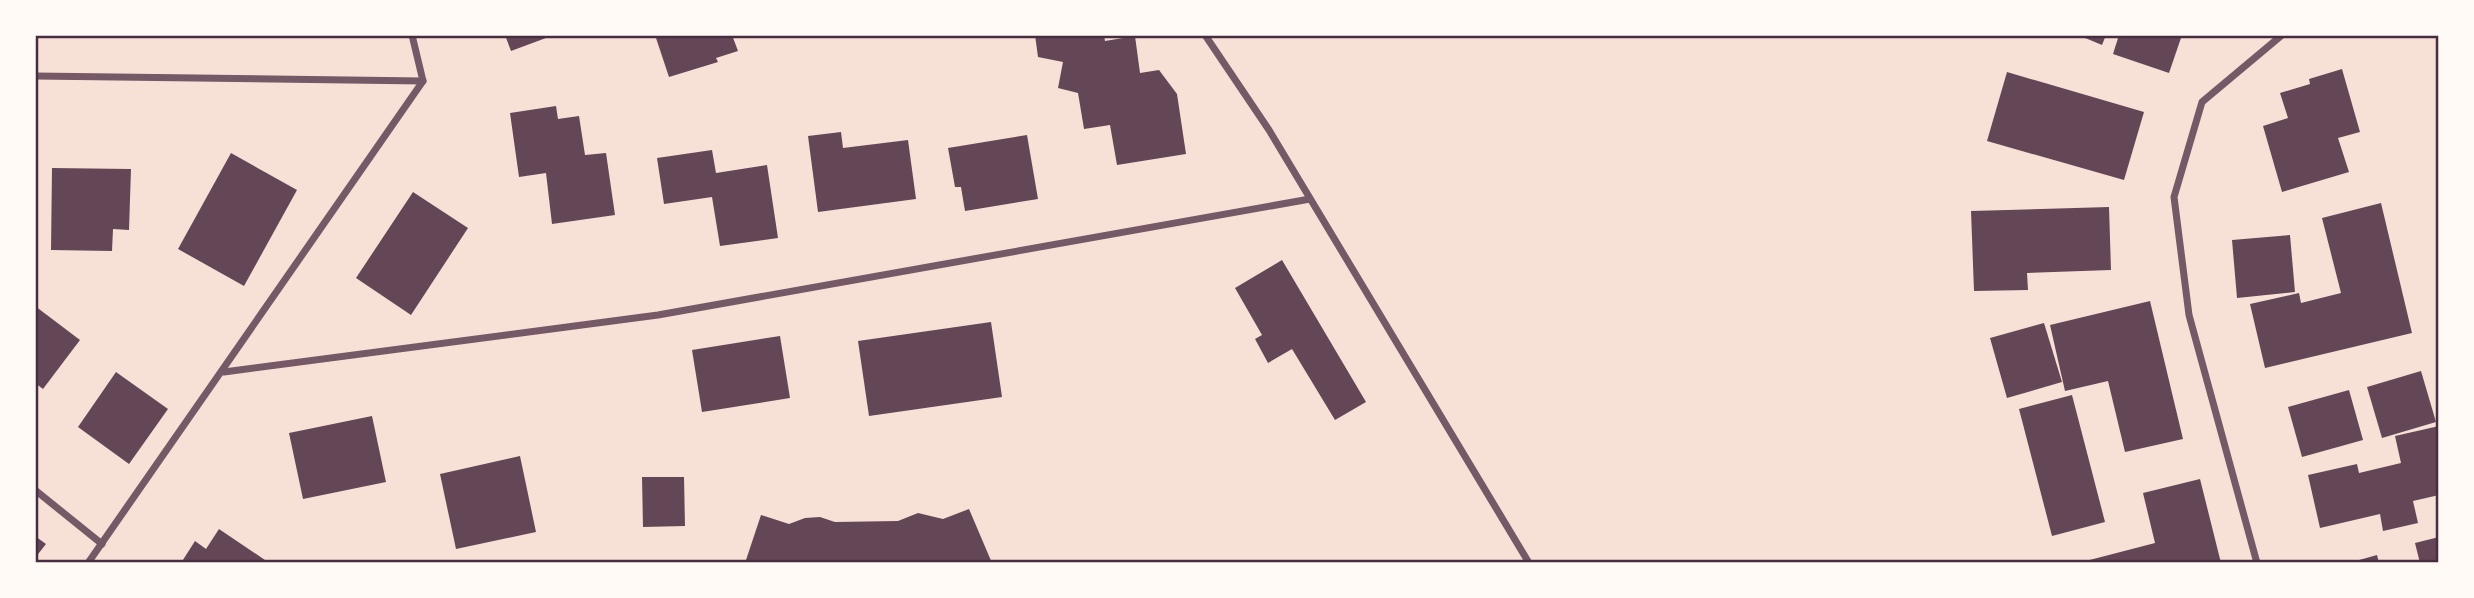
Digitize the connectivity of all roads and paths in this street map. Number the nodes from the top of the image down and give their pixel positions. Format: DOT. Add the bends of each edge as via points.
graph roads {
  1 [pos="412,35"];
  2 [pos="1205,35"];
  3 [pos="2282,35"];
  4 [pos="35,76"];
  5 [pos="423,81"];
  6 [pos="1310,199"];
  7 [pos="224,372"];
  8 [pos="35,490"];
  9 [pos="102,544"];
  10 [pos="88,563"];
  11 [pos="1529,563"];
  12 [pos="2257,563"];
  1 -- 5 [label="street"];
  2 -- 6 [label="street"];
  3 -- 12 [label="street" via="2202,102 2174,197 2189,315"];
  4 -- 5 [label="street"];
  5 -- 7 [label="street"];
  6 -- 7 [label="street" via="658,316"];
  6 -- 11 [label="street"];
  7 -- 9 [label="street"];
  8 -- 9 [label="street"];
  9 -- 10 [label="street"];
}
